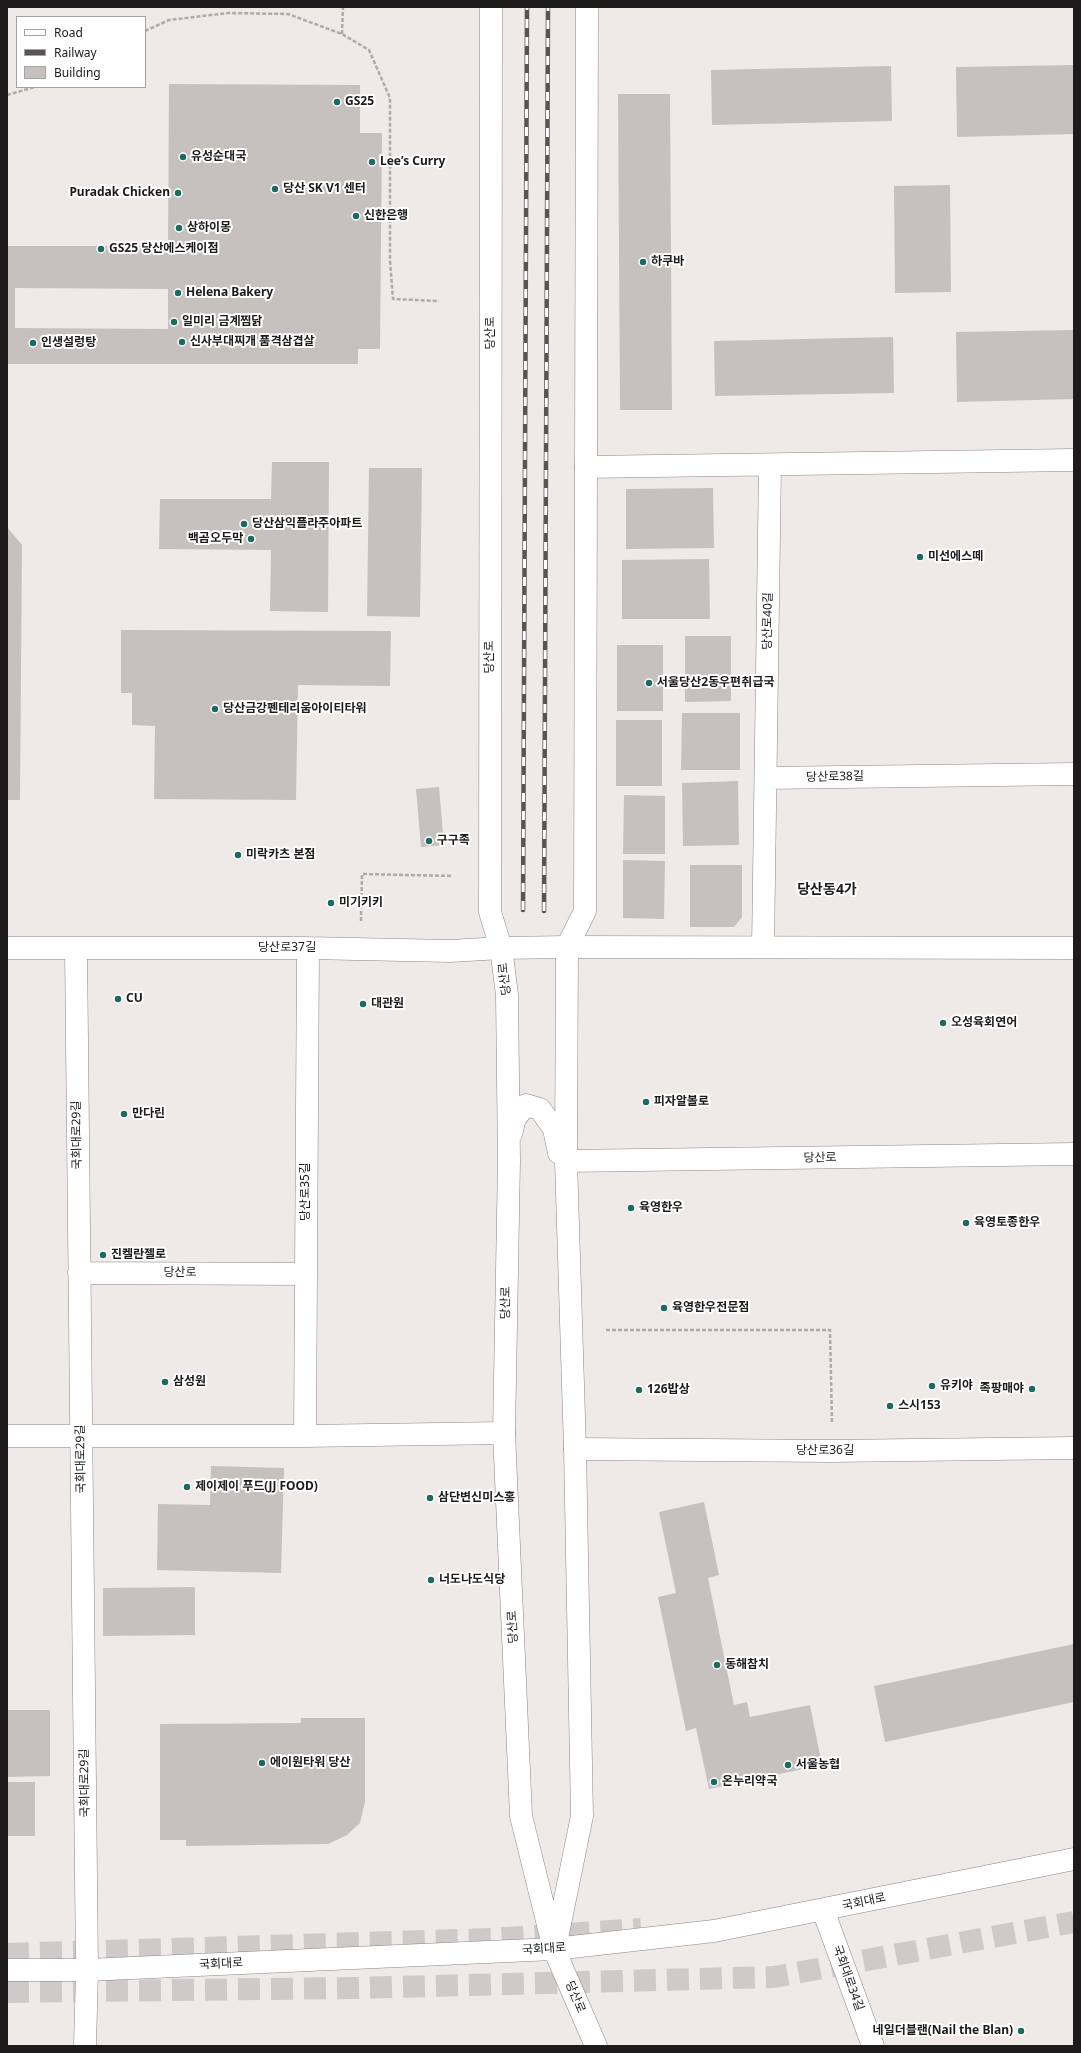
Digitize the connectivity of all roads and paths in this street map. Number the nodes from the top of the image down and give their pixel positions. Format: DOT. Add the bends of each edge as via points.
graph roads {
  1 [pos="344,7"];
  2 [pos="491,7"];
  3 [pos="586,7"];
  4 [pos="146,31"];
  5 [pos="342,34"];
  6 [pos="32,88"];
  7 [pos="7,95"];
  8 [pos="439,301"];
  9 [pos="1074,460"];
  10 [pos="770,464"];
  11 [pos="586,467"];
  12 [pos="1074,774"];
  13 [pos="766,778"];
  14 [pos="453,876"];
  15 [pos="567,947"];
  16 [pos="763,947"];
  17 [pos="7,948"];
  18 [pos="76,948"];
  19 [pos="308,948"];
  20 [pos="501,948"];
  21 [pos="1074,948"];
  22 [pos="360,949"];
  23 [pos="508,1145"];
  24 [pos="1074,1154"];
  25 [pos="566,1161"];
  26 [pos="567,1193"];
  27 [pos="79,1273"];
  28 [pos="306,1274"];
  29 [pos="606,1330"];
  30 [pos="504,1432"];
  31 [pos="7,1436"];
  32 [pos="81,1436"];
  33 [pos="305,1436"];
  34 [pos="575,1448"];
  35 [pos="1074,1448"];
  36 [pos="832,1451"];
  37 [pos="1074,1859"];
  38 [pos="823,1910"];
  39 [pos="554,1949"];
  40 [pos="7,1970"];
  41 [pos="87,1970"];
  42 [pos="85,2046"];
  43 [pos="596,2046"];
  44 [pos="873,2046"];
  1 -- 5 [label="path"];
  2 -- 20 [label="street, 당산로" via="490,912"];
  3 -- 11 [label="street"];
  4 -- 5 [label="path" via="169,20 228,13 288,14"];
  5 -- 8 [label="path" via="369,50 390,98 390,261 393,299"];
  6 -- 7 [label="path"];
  9 -- 10 [label="street"];
  10 -- 11 [label="street"];
  10 -- 13 [label="street, 당산로40길"];
  11 -- 15 [label="street" via="585,911"];
  12 -- 13 [label="street, 당산로38길"];
  13 -- 16 [label="street"];
  14 -- 22 [label="path" via="362,874"];
  15 -- 16 [label="street"];
  15 -- 20 [label="street, 당산로37길"];
  15 -- 25 [label="street"];
  16 -- 21 [label="street"];
  17 -- 18 [label="street, 당산로37길"];
  18 -- 19 [label="street, 당산로37길"];
  18 -- 27 [label="street, 국회대로29길"];
  19 -- 22 [label="street, 당산로37길"];
  19 -- 28 [label="street, 당산로35길"];
  20 -- 22 [label="street, 당산로37길" via="450,951"];
  20 -- 23 [label="street, 당산로" via="507,995"];
  23 -- 26 [label="street" via="515,1118 526,1104 540,1109 554,1129"];
  23 -- 30 [label="street, 당산로"];
  24 -- 25 [label="street, 당산로"];
  25 -- 26 [label="street"];
  26 -- 34 [label="street"];
  27 -- 28 [label="street, 당산로"];
  27 -- 32 [label="street, 국회대로29길"];
  28 -- 33 [label="street, 당산로35길"];
  29 -- 36 [label="path" via="830,1330"];
  30 -- 33 [label="street"];
  30 -- 39 [label="street, 당산로" via="521,1816"];
  31 -- 32 [label="street"];
  32 -- 33 [label="street"];
  32 -- 41 [label="street, 국회대로29길"];
  34 -- 36 [label="street, 당산로36길"];
  34 -- 39 [label="street" via="582,1816"];
  35 -- 36 [label="street, 당산로36길"];
  37 -- 38 [label="street, 국회대로"];
  38 -- 39 [label="street, 국회대로" via="714,1931"];
  38 -- 44 [label="street, 국회대로34길"];
  39 -- 41 [label="street, 국회대로"];
  39 -- 43 [label="street, 당산로"];
  40 -- 41 [label="street, 국회대로"];
  41 -- 42 [label="street, 국회대로29길"];
}
